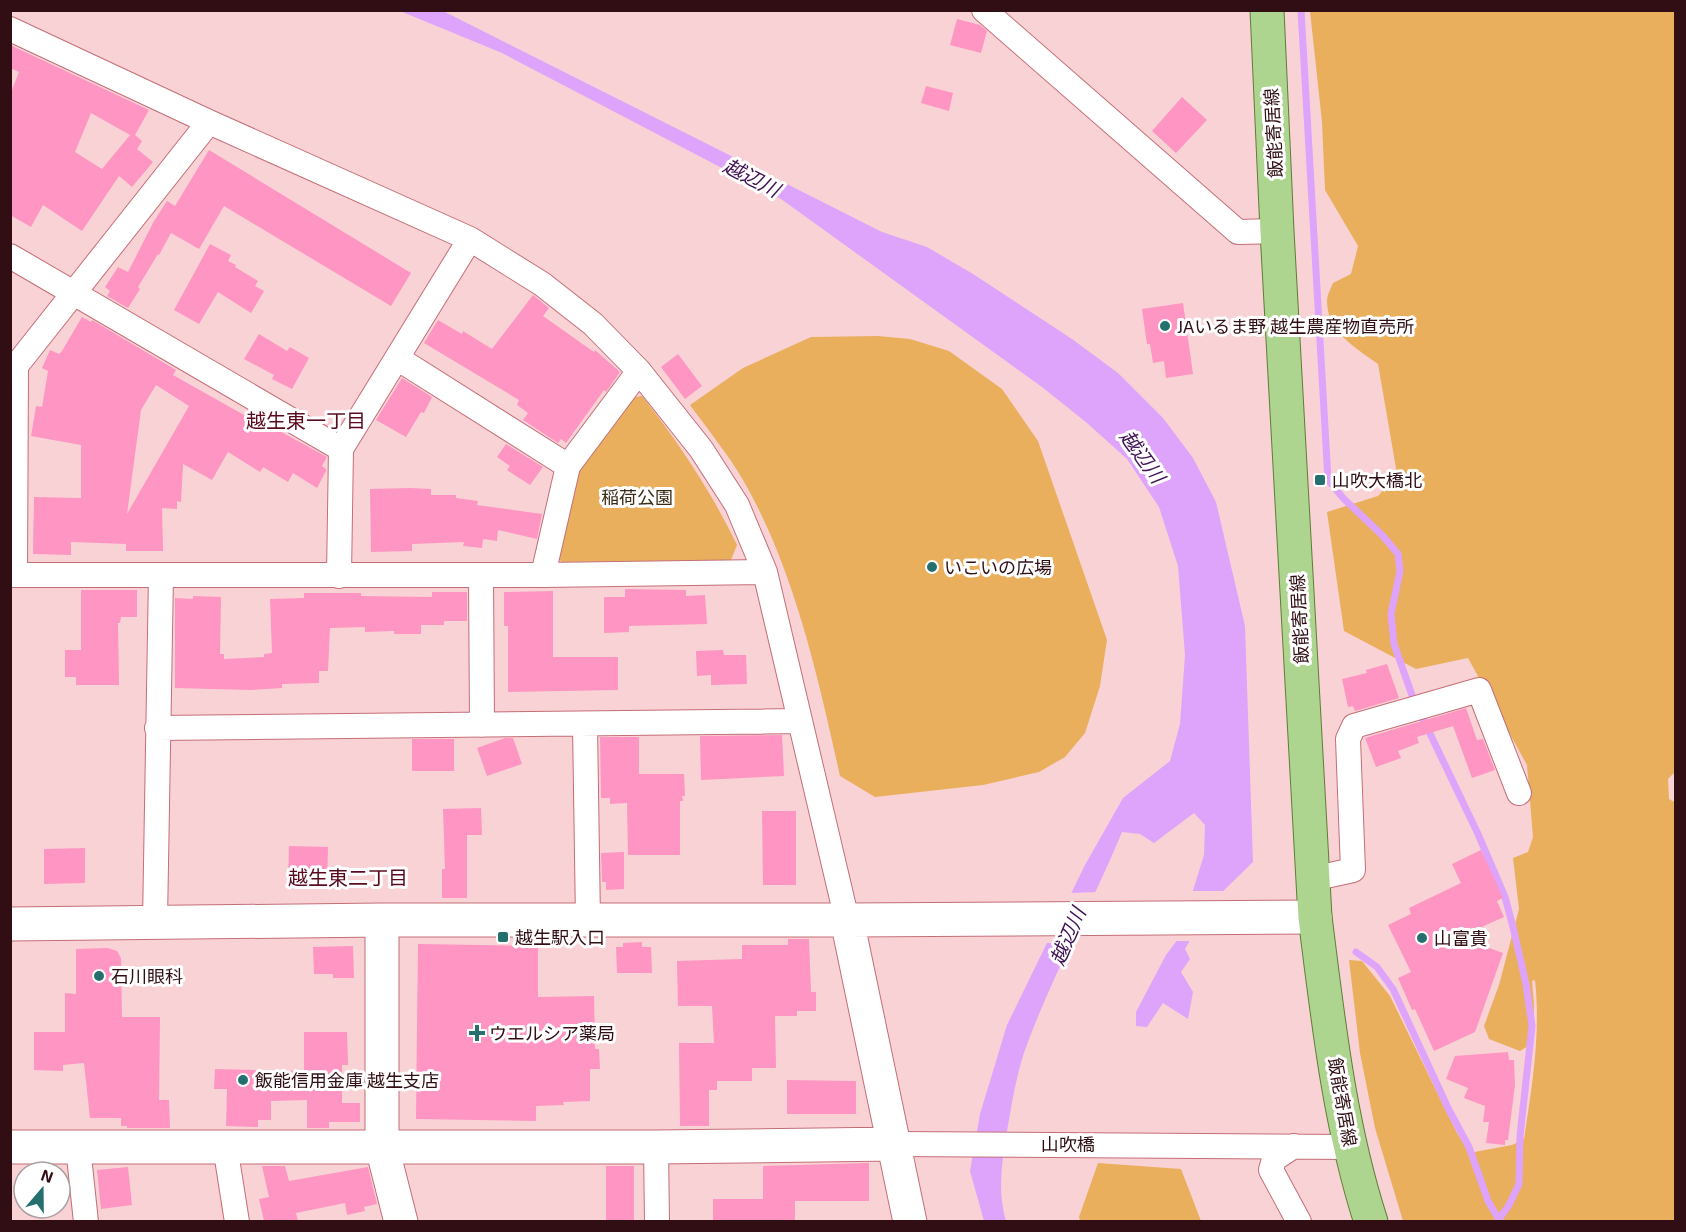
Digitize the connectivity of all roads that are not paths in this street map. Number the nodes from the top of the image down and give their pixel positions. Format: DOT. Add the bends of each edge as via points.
graph roads {
  1 [pos="984,10"];
  2 [pos="1267,10"];
  3 [pos="15,24"];
  4 [pos="208,122"];
  5 [pos="1277,231"];
  6 [pos="470,239"];
  7 [pos="10,256"];
  8 [pos="74,294"];
  9 [pos="397,358"];
  10 [pos="13,366"];
  11 [pos="639,371"];
  12 [pos="341,449"];
  13 [pos="568,466"];
  14 [pos="765,572"];
  15 [pos="13,575"];
  16 [pos="161,575"];
  17 [pos="481,575"];
  18 [pos="543,575"];
  19 [pos="339,576"];
  20 [pos="799,722"];
  21 [pos="585,724"];
  22 [pos="482,725"];
  23 [pos="157,728"];
  24 [pos="1520,793"];
  25 [pos="1312,879"];
  26 [pos="1315,917"];
  27 [pos="382,920"];
  28 [pos="847,920"];
  29 [pos="588,921"];
  30 [pos="155,922"];
  31 [pos="10,924"];
  32 [pos="895,1144"];
  33 [pos="225,1146"];
  34 [pos="1293,1146"];
  35 [pos="10,1147"];
  36 [pos="78,1147"];
  37 [pos="382,1147"];
  38 [pos="656,1147"];
  39 [pos="1351,1147"];
  40 [pos="86,1221"];
  41 [pos="237,1221"];
  42 [pos="401,1221"];
  43 [pos="657,1221"];
  44 [pos="910,1221"];
  45 [pos="1299,1221"];
  46 [pos="1371,1221"];
  1 -- 5 [label="street" via="1238,232"];
  2 -- 5 [label="main road, 飯能寄居線"];
  3 -- 4 [label="street"];
  4 -- 6 [label="street"];
  4 -- 8 [label="street"];
  5 -- 25 [label="main road, 飯能寄居線"];
  6 -- 9 [label="street"];
  6 -- 11 [label="street" via="542,284 593,324"];
  7 -- 8 [label="street"];
  8 -- 10 [label="street"];
  8 -- 12 [label="street"];
  9 -- 12 [label="street"];
  9 -- 13 [label="street"];
  10 -- 15 [label="street"];
  11 -- 13 [label="street"];
  11 -- 14 [label="street" via="701,449 737,505"];
  12 -- 19 [label="street"];
  13 -- 18 [label="street"];
  14 -- 18 [label="street"];
  14 -- 20 [label="street"];
  15 -- 16 [label="street"];
  16 -- 19 [label="street"];
  16 -- 23 [label="street"];
  17 -- 18 [label="street"];
  17 -- 19 [label="street"];
  17 -- 22 [label="street"];
  20 -- 21 [label="street"];
  20 -- 28 [label="street"];
  21 -- 22 [label="street"];
  21 -- 29 [label="street"];
  22 -- 23 [label="street"];
  23 -- 30 [label="street"];
  24 -- 25 [label="street" via="1479,690 1354,726 1348,739 1353,870"];
  25 -- 26 [label="main road, 飯能寄居線"];
  26 -- 28 [label="street"];
  26 -- 39 [label="main road, 飯能寄居線"];
  27 -- 29 [label="street"];
  27 -- 30 [label="street"];
  27 -- 37 [label="street"];
  28 -- 29 [label="street"];
  28 -- 32 [label="street"];
  30 -- 31 [label="street"];
  32 -- 34 [label="street, 山吹橋"];
  32 -- 38 [label="street"];
  32 -- 44 [label="street"];
  33 -- 36 [label="street"];
  33 -- 37 [label="street"];
  33 -- 41 [label="street"];
  34 -- 39 [label="street, 山吹橋"];
  34 -- 45 [label="street" via="1274,1159 1271,1170"];
  35 -- 36 [label="street"];
  36 -- 40 [label="street"];
  37 -- 38 [label="street"];
  37 -- 42 [label="street"];
  38 -- 43 [label="street"];
  39 -- 46 [label="main road, 飯能寄居線"];
}
